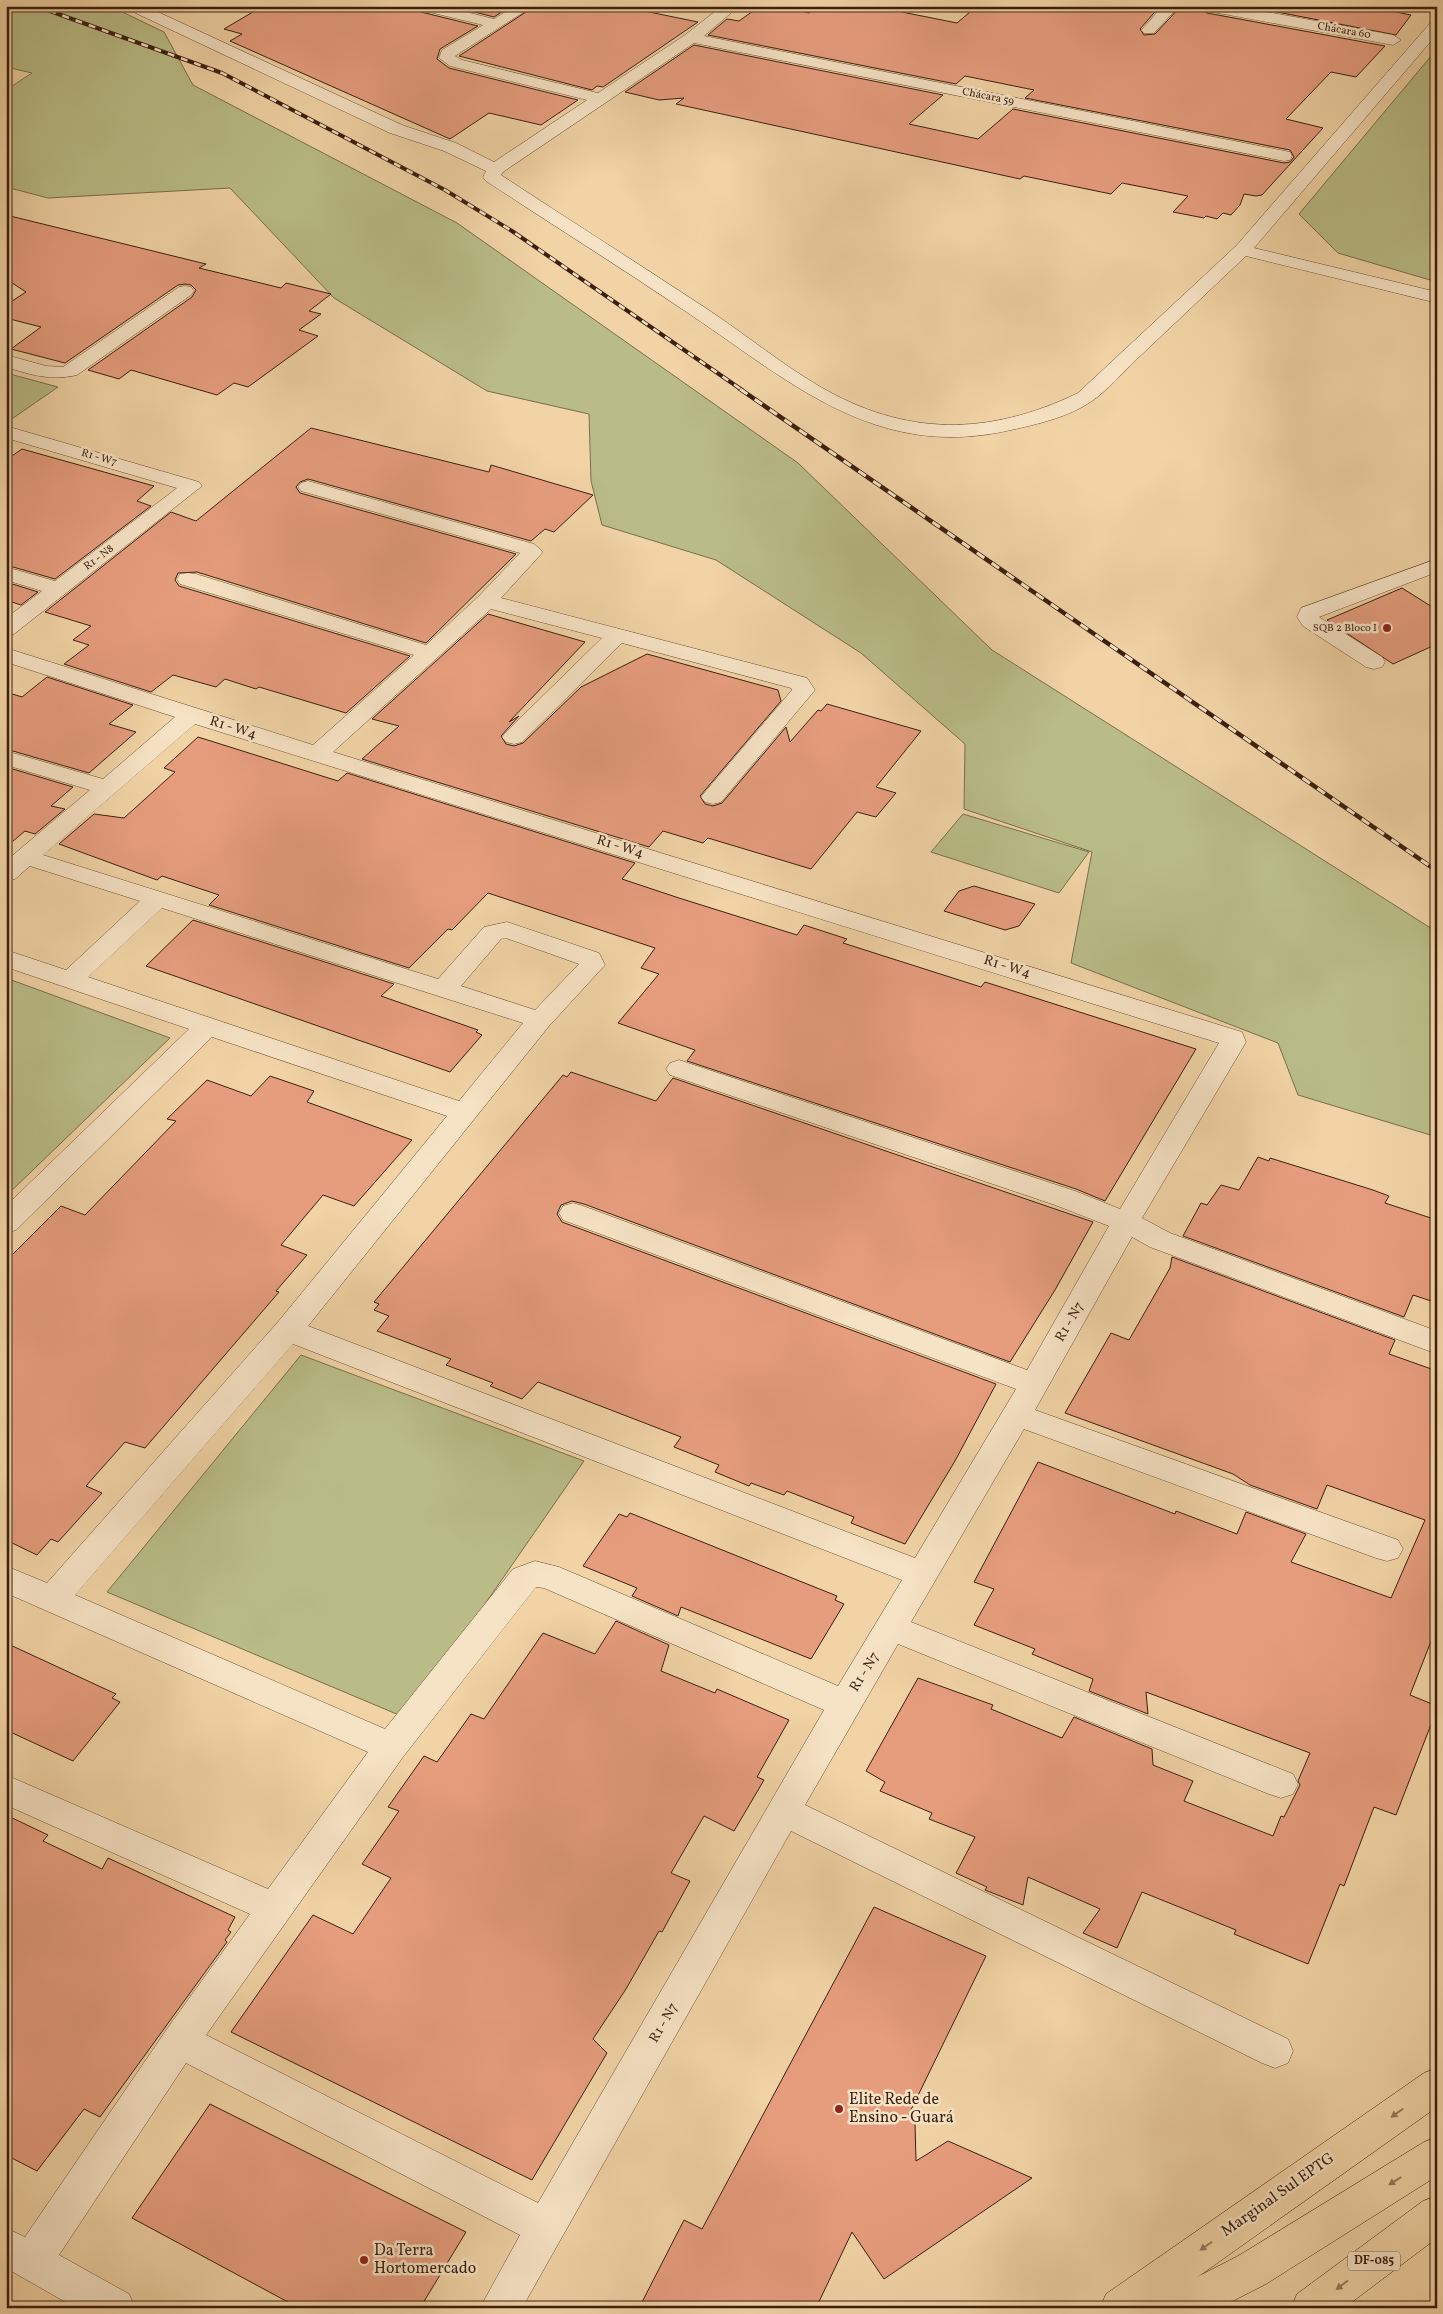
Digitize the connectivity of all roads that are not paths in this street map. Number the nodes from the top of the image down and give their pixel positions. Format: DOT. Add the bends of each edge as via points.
graph roads {
  1 [pos="132,6"];
  2 [pos="422,6"];
  3 [pos="526,6"];
  4 [pos="732,6"];
  5 [pos="1172,6"];
  6 [pos="1207,6"];
  7 [pos="497,24"];
  8 [pos="1437,24"];
  9 [pos="1149,30"];
  10 [pos="691,38"];
  11 [pos="1393,40"];
  12 [pos="599,98"];
  13 [pos="1284,156"];
  14 [pos="495,169"];
  15 [pos="1242,250"];
  16 [pos="184,291"];
  17 [pos="1437,298"];
  18 [pos="6,361"];
  19 [pos="6,432"];
  20 [pos="192,486"];
  21 [pos="308,487"];
  22 [pos="1437,565"];
  23 [pos="6,573"];
  24 [pos="188,579"];
  25 [pos="58,588"];
  26 [pos="487,601"];
  27 [pos="6,629"];
  28 [pos="618,635"];
  29 [pos="430,653"];
  30 [pos="6,655"];
  31 [pos="1374,662"];
  32 [pos="190,714"];
  33 [pos="514,737"];
  34 [pos="317,754"];
  35 [pos="6,758"];
  36 [pos="105,787"];
  37 [pos="713,797"];
  38 [pos="16,865"];
  39 [pos="157,899"];
  40 [pos="6,958"];
  41 [pos="70,980"];
  42 [pos="443,990"];
  43 [pos="540,1020"];
  44 [pos="207,1026"];
  45 [pos="1233,1038"];
  46 [pos="679,1069"];
  47 [pos="466,1113"];
  48 [pos="573,1213"];
  49 [pos="1126,1222"];
  50 [pos="6,1223"];
  51 [pos="288,1330"];
  52 [pos="1437,1343"];
  53 [pos="1034,1384"];
  54 [pos="1018,1415"];
  55 [pos="1386,1549"];
  56 [pos="922,1574"];
  57 [pos="6,1579"];
  58 [pos="52,1599"];
  59 [pos="892,1628"];
  60 [pos="846,1704"];
  61 [pos="391,1748"];
  62 [pos="1281,1784"];
  63 [pos="6,1789"];
  64 [pos="784,1812"];
  65 [pos="273,1908"];
  66 [pos="180,2041"];
  67 [pos="1275,2051"];
  68 [pos="1437,2085"];
  69 [pos="1437,2155"];
  70 [pos="1437,2214"];
  71 [pos="547,2228"];
  72 [pos="19,2254"];
  73 [pos="115,2308"];
  74 [pos="500,2308"];
  75 [pos="1120,2308"];
  76 [pos="1178,2308"];
  77 [pos="1311,2308"];
  1 -- 14 [label="street" via="396,129 450,147"];
  2 -- 7 [label="street"];
  3 -- 7 [label="street"];
  4 -- 10 [label="street"];
  5 -- 9 [label="street"];
  6 -- 11 [label="street, Chácara 60"];
  7 -- 12 [label="street" via="458,46 448,53 447,58 456,64"];
  8 -- 15 [label="street"];
  10 -- 12 [label="street"];
  10 -- 13 [label="street, Chácara 59"];
  12 -- 14 [label="street"];
  14 -- 15 [label="street" via="492,177 711,319 796,379 849,409 918,429 962,432 993,429 1057,413 1085,397"];
  15 -- 17 [label="street"];
  16 -- 18 [label="street" via="70,371 54,373"];
  19 -- 20 [label="street, R1 - W7"];
  20 -- 25 [label="street, R1 - N8"];
  21 -- 26 [label="street" via="532,552"];
  22 -- 31 [label="street" via="1309,613 1311,621"];
  23 -- 25 [label="street"];
  24 -- 29 [label="street"];
  25 -- 27 [label="street, R1 - N8"];
  26 -- 28 [label="street"];
  26 -- 29 [label="street"];
  28 -- 33 [label="street"];
  28 -- 37 [label="street" via="803,686 804,690"];
  29 -- 34 [label="street"];
  30 -- 32 [label="street, R1 - W4"];
  32 -- 34 [label="street, R1 - W4"];
  32 -- 36 [label="street"];
  34 -- 45 [label="street, R1 - W4"];
  35 -- 36 [label="street"];
  36 -- 38 [label="street"];
  38 -- 39 [label="street"];
  39 -- 41 [label="street"];
  39 -- 42 [label="street"];
  40 -- 41 [label="street"];
  41 -- 44 [label="street"];
  42 -- 43 [label="street"];
  42 -- 43 [label="street" via="499,931 507,930 590,959 592,965"];
  43 -- 47 [label="street"];
  44 -- 47 [label="street"];
  44 -- 50 [label="street"];
  45 -- 49 [label="street, R1 - N7"];
  46 -- 49 [label="street" via="1066,1198"];
  47 -- 51 [label="street"];
  48 -- 53 [label="street"];
  49 -- 52 [label="street" via="1160,1240"];
  49 -- 53 [label="street, R1 - N7"];
  51 -- 56 [label="street"];
  51 -- 58 [label="street"];
  53 -- 54 [label="street, R1 - N7"];
  54 -- 55 [label="street"];
  54 -- 56 [label="street, R1 - N7"];
  56 -- 59 [label="street, R1 - N7"];
  57 -- 58 [label="street"];
  58 -- 61 [label="street"];
  59 -- 60 [label="street, R1 - N7"];
  59 -- 62 [label="street"];
  60 -- 61 [label="street" via="548,1576 535,1574 524,1578"];
  60 -- 64 [label="street, R1 - N7"];
  61 -- 65 [label="street"];
  63 -- 65 [label="street"];
  64 -- 67 [label="street"];
  64 -- 71 [label="street, R1 - N7"];
  65 -- 66 [label="street"];
  66 -- 71 [label="street"];
  66 -- 72 [label="street"];
  68 -- 75 [label="main road, Marginal Sul EPTG, one-way"];
  69 -- 76 [label="main road, one-way" via="1252,2270"];
  70 -- 77 [label="main road, DF-085, one-way"];
  71 -- 74 [label="street, R1 - N7"];
  72 -- 73 [label="street"];
}
